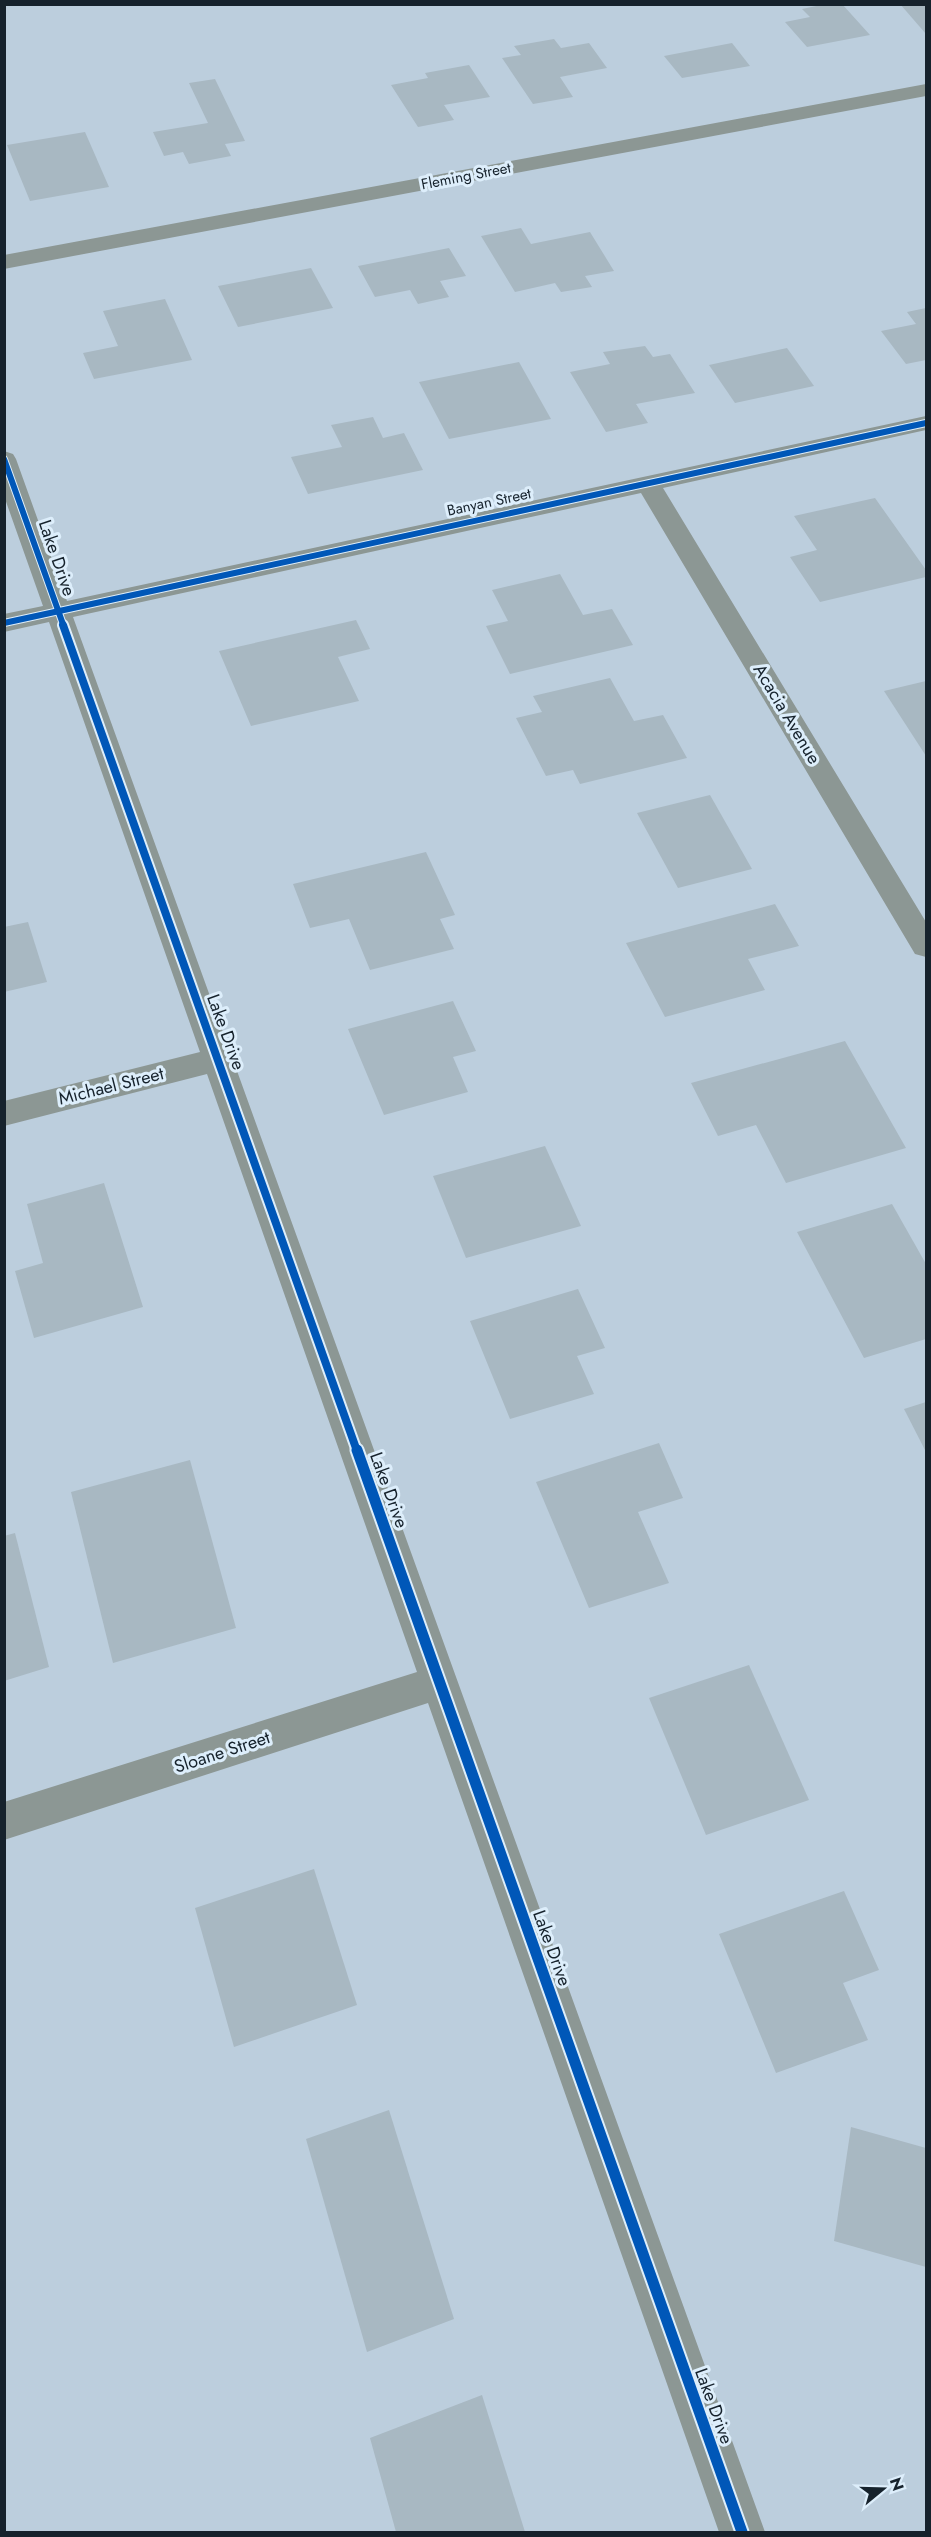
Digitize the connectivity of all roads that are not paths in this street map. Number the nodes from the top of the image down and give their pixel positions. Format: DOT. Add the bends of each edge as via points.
graph roads {
  1 [pos="927,90"];
  2 [pos="4,262"];
  3 [pos="927,423"];
  4 [pos="4,459"];
  5 [pos="648,482"];
  6 [pos="58,612"];
  7 [pos="4,623"];
  8 [pos="927,946"];
  9 [pos="218,1059"];
  10 [pos="4,1114"];
  11 [pos="439,1682"];
  12 [pos="4,1821"];
  13 [pos="742,2532"];
  1 -- 2 [label="street, Fleming Street"];
  3 -- 5 [label="street, Banyan Street"];
  4 -- 6 [label="street, Lake Drive"];
  5 -- 6 [label="street, Banyan Street"];
  5 -- 8 [label="street, Acacia Avenue"];
  6 -- 7 [label="street, Banyan Street"];
  6 -- 9 [label="street, Lake Drive"];
  9 -- 10 [label="street, Michael Street"];
  9 -- 11 [label="street, Lake Drive"];
  11 -- 12 [label="street, Sloane Street"];
  11 -- 13 [label="street, Lake Drive"];
}
